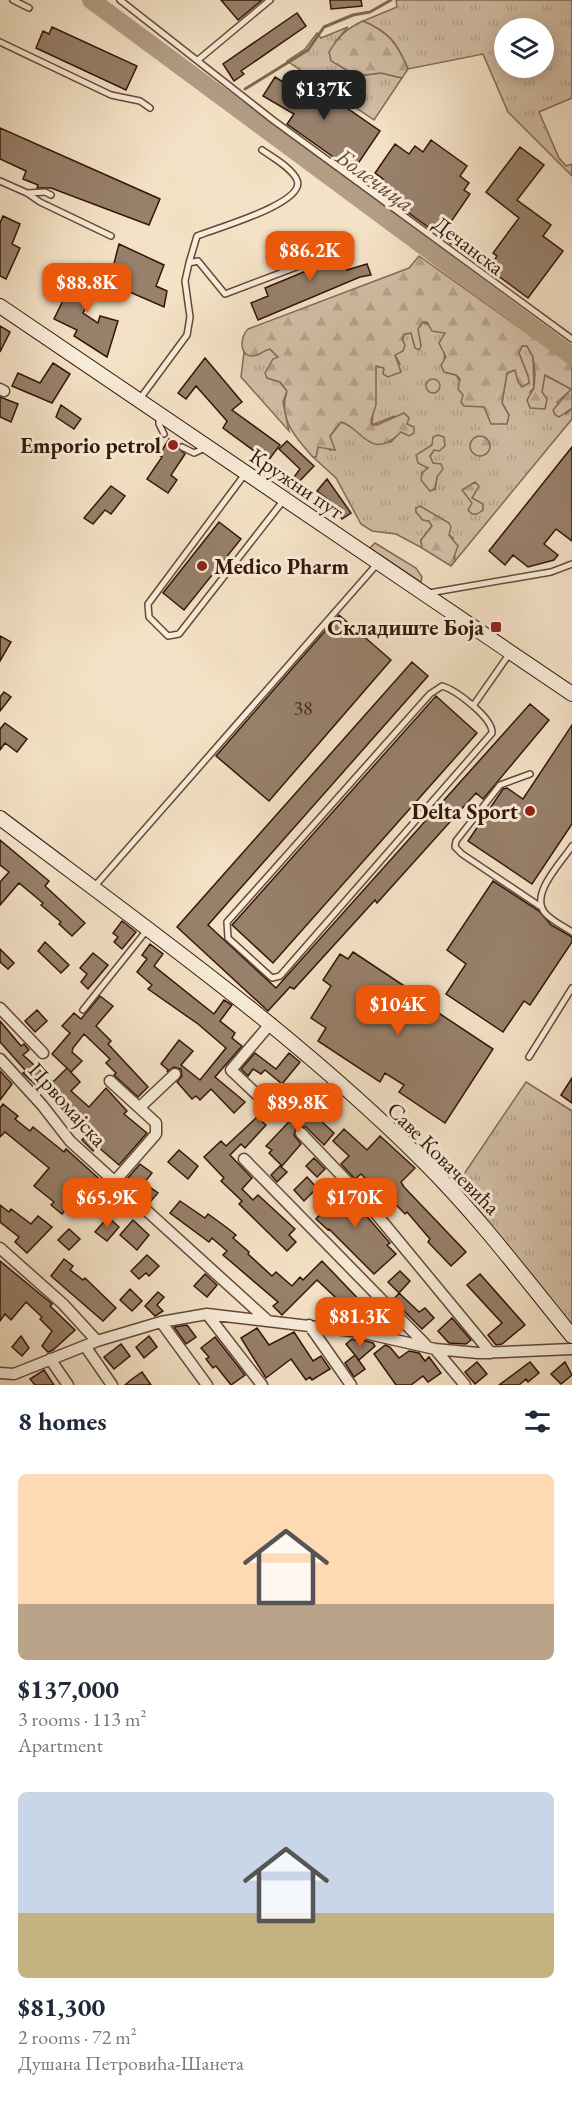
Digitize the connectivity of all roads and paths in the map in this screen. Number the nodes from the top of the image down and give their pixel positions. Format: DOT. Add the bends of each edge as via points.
graph roads {
  1 [pos="13,0"];
  2 [pos="120,0"];
  3 [pos="270,0"];
  4 [pos="29,8"];
  5 [pos="0,42"];
  6 [pos="198,60"];
  7 [pos="150,108"];
  8 [pos="262,150"];
  9 [pos="0,181"];
  10 [pos="27,193"];
  11 [pos="51,195"];
  12 [pos="111,236"];
  13 [pos="189,263"];
  14 [pos="308,263"];
  15 [pos="0,306"];
  16 [pos="572,339"];
  17 [pos="139,401"];
  18 [pos="159,415"];
  19 [pos="164,434"];
  20 [pos="182,447"];
  21 [pos="206,447"];
  22 [pos="245,474"];
  23 [pos="284,500"];
  24 [pos="378,562"];
  25 [pos="572,564"];
  26 [pos="425,594"];
  27 [pos="510,653"];
  28 [pos="572,694"];
  29 [pos="474,706"];
  30 [pos="530,774"];
  31 [pos="0,818"];
  32 [pos="572,846"];
  33 [pos="93,888"];
  34 [pos="541,907"];
  35 [pos="147,930"];
  36 [pos="572,932"];
  37 [pos="572,988"];
  38 [pos="0,1008"];
  39 [pos="83,1010"];
  40 [pos="271,1023"];
  41 [pos="43,1053"];
  42 [pos="529,1057"];
  43 [pos="0,1059"];
  44 [pos="175,1074"];
  45 [pos="110,1081"];
  46 [pos="140,1107"];
  47 [pos="270,1107"];
  48 [pos="301,1133"];
  49 [pos="244,1159"];
  50 [pos="115,1181"];
  51 [pos="0,1248"];
  52 [pos="207,1314"];
  53 [pos="267,1320"];
  54 [pos="161,1323"];
  55 [pos="309,1325"];
  56 [pos="572,1336"];
  57 [pos="97,1341"];
  58 [pos="85,1346"];
  59 [pos="431,1347"];
  60 [pos="572,1349"];
  61 [pos="491,1353"];
  62 [pos="50,1359"];
  63 [pos="3,1377"];
  64 [pos="68,1385"];
  65 [pos="112,1385"];
  66 [pos="207,1385"];
  67 [pos="262,1385"];
  68 [pos="351,1385"];
  69 [pos="465,1385"];
  1 -- 4 [label="lane"];
  2 -- 6 [label="lane, Дечанска"];
  3 -- 6 [label="lane"];
  5 -- 7 [label="lane" via="111,95 140,101"];
  6 -- 16 [label="lane, Дечанска" via="273,120"];
  8 -- 13 [label="lane" via="296,177 296,191 284,203 197,236"];
  9 -- 10 [label="lane"];
  10 -- 11 [label="lane"];
  10 -- 12 [label="lane"];
  13 -- 14 [label="lane" via="198,261 203,265 225,294"];
  13 -- 17 [label="lane" via="185,281 190,318 187,335"];
  15 -- 17 [label="street, Кружни пут"];
  17 -- 18 [label="street, Кружни пут"];
  18 -- 19 [label="lane"];
  18 -- 21 [label="street, Кружни пут"];
  20 -- 21 [label="lane" via="194,453"];
  21 -- 22 [label="street, Кружни пут"];
  22 -- 23 [label="street, Кружни пут"];
  22 -- 23 [label="lane" via="148,604 149,617 168,636 178,634"];
  23 -- 24 [label="street, Кружни пут"];
  24 -- 26 [label="street, Кружни пут"];
  24 -- 33 [label="lane"];
  25 -- 26 [label="lane" via="551,572"];
  26 -- 27 [label="street, Кружни пут"];
  27 -- 28 [label="street, Кружни пут"];
  27 -- 29 [label="lane"];
  29 -- 29 [label="lane" via="488,721 492,733 280,976 268,975 228,938 227,922 430,694 446,687"];
  30 -- 34 [label="lane" via="500,785 455,847"];
  31 -- 33 [label="street, Саве Ковачевића"];
  32 -- 34 [label="lane" via="540,894"];
  33 -- 35 [label="street, Саве Ковачевића"];
  34 -- 36 [label="lane"];
  35 -- 39 [label="lane"];
  35 -- 40 [label="street, Саве Ковачевића"];
  37 -- 42 [label="lane"];
  38 -- 41 [label="street"];
  40 -- 47 [label="street" via="231,1070"];
  40 -- 56 [label="street, Саве Ковачевића" via="424,1162"];
  43 -- 50 [label="street, Првомајска" via="70,1141"];
  44 -- 46 [label="street"];
  45 -- 46 [label="street"];
  46 -- 50 [label="street" via="156,1123 156,1134"];
  48 -- 61 [label="street" via="363,1198"];
  49 -- 59 [label="street"];
  50 -- 53 [label="street, Првомајска"];
  51 -- 57 [label="street" via="63,1304"];
  52 -- 53 [label="street"];
  52 -- 54 [label="street"];
  52 -- 67 [label="street"];
  53 -- 55 [label="street"];
  54 -- 57 [label="street"];
  54 -- 66 [label="street"];
  55 -- 59 [label="street"];
  55 -- 68 [label="street"];
  57 -- 58 [label="street"];
  58 -- 62 [label="street"];
  58 -- 65 [label="street"];
  59 -- 61 [label="street"];
  59 -- 69 [label="street"];
  60 -- 61 [label="street"];
  62 -- 63 [label="street"];
  62 -- 64 [label="street"];
}
